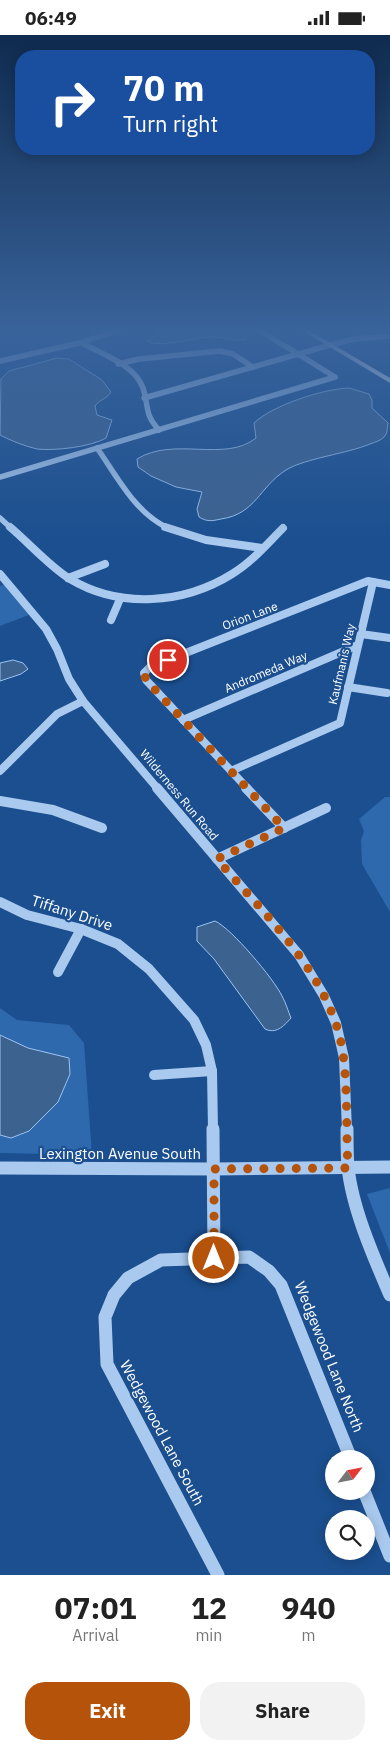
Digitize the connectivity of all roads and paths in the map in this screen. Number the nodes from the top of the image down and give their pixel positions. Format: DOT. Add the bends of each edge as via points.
graph roads {
  1 [pos="144,400"];
  2 [pos="259,400"];
  3 [pos="159,430"];
  4 [pos="97,448"];
  5 [pos="0,477"];
  6 [pos="1,520"];
  7 [pos="283,528"];
  8 [pos="262,548"];
  9 [pos="105,563"];
  10 [pos="0,574"];
  11 [pos="68,578"];
  12 [pos="373,582"];
  13 [pos="4,584"];
  14 [pos="390,585"];
  15 [pos="120,599"];
  16 [pos="111,620"];
  17 [pos="361,633"];
  18 [pos="390,638"];
  19 [pos="358,645"];
  20 [pos="146,680"];
  21 [pos="348,687"];
  22 [pos="387,693"];
  23 [pos="83,701"];
  24 [pos="183,720"];
  25 [pos="0,771"];
  26 [pos="231,771"];
  27 [pos="0,801"];
  28 [pos="326,808"];
  29 [pos="102,828"];
  30 [pos="284,828"];
  31 [pos="217,859"];
  32 [pos="0,902"];
  33 [pos="80,929"];
  34 [pos="58,972"];
  35 [pos="212,1071"];
  36 [pos="154,1075"];
  37 [pos="390,1167"];
  38 [pos="0,1168"];
  39 [pos="348,1168"];
  40 [pos="214,1169"];
  41 [pos="214,1258"];
  42 [pos="390,1295"];
  43 [pos="347,1450"];
  44 [pos="368,1500"];
  45 [pos="390,1556"];
  46 [pos="218,1575"];
  1 -- 3 [label="street" via="147,417"];
  2 -- 3 [label="street"];
  3 -- 4 [label="street"];
  4 -- 5 [label="street"];
  4 -- 8 [label="street" via="143,510 156,521 188,535"];
  6 -- 11 [label="street"];
  7 -- 8 [label="street"];
  8 -- 15 [label="street" via="230,575 192,592 158,599"];
  9 -- 11 [label="street"];
  10 -- 13 [label="street, Wilderness Run Road"];
  11 -- 15 [label="street" via="92,592"];
  12 -- 14 [label="street"];
  12 -- 17 [label="street, Kaufmanis Way"];
  12 -- 20 [label="street, Orion Lane" via="368,581 150,667 144,673"];
  13 -- 23 [label="street, Wilderness Run Road" via="46,629"];
  15 -- 16 [label="street"];
  17 -- 18 [label="street"];
  17 -- 19 [label="street, Kaufmanis Way"];
  19 -- 21 [label="street, Kaufmanis Way"];
  19 -- 24 [label="street, Andromeda Way"];
  20 -- 24 [label="street"];
  21 -- 22 [label="street"];
  21 -- 26 [label="street, Kaufmanis Way" via="340,723"];
  23 -- 25 [label="street" via="57,714"];
  23 -- 31 [label="street, Wilderness Run Road"];
  24 -- 26 [label="street"];
  26 -- 30 [label="street"];
  27 -- 29 [label="street" via="53,810"];
  28 -- 30 [label="street"];
  30 -- 31 [label="street"];
  31 -- 39 [label="street, Wilderness Run Road" via="299,955 325,996 336,1022 343,1054"];
  32 -- 33 [label="street, Tiffany Drive" via="27,915"];
  33 -- 34 [label="street"];
  33 -- 35 [label="street, Tiffany Drive" via="118,944 149,969 194,1020 206,1045"];
  35 -- 36 [label="street"];
  35 -- 40 [label="street, Tiffany Drive"];
  37 -- 39 [label="street, Lexington Avenue South"];
  38 -- 40 [label="street, Lexington Avenue South"];
  39 -- 40 [label="street, Lexington Avenue South"];
  39 -- 42 [label="street, Wilderness Run Road" via="372,1254"];
  40 -- 41 [label="street, Tiffany Drive"];
  41 -- 43 [label="street, Wedgewood Lane North" via="249,1257 269,1271 281,1285"];
  41 -- 46 [label="street, Wedgewood Lane South" via="161,1260 128,1278 114,1295 105,1317 107,1364"];
  44 -- 45 [label="street"];
}
